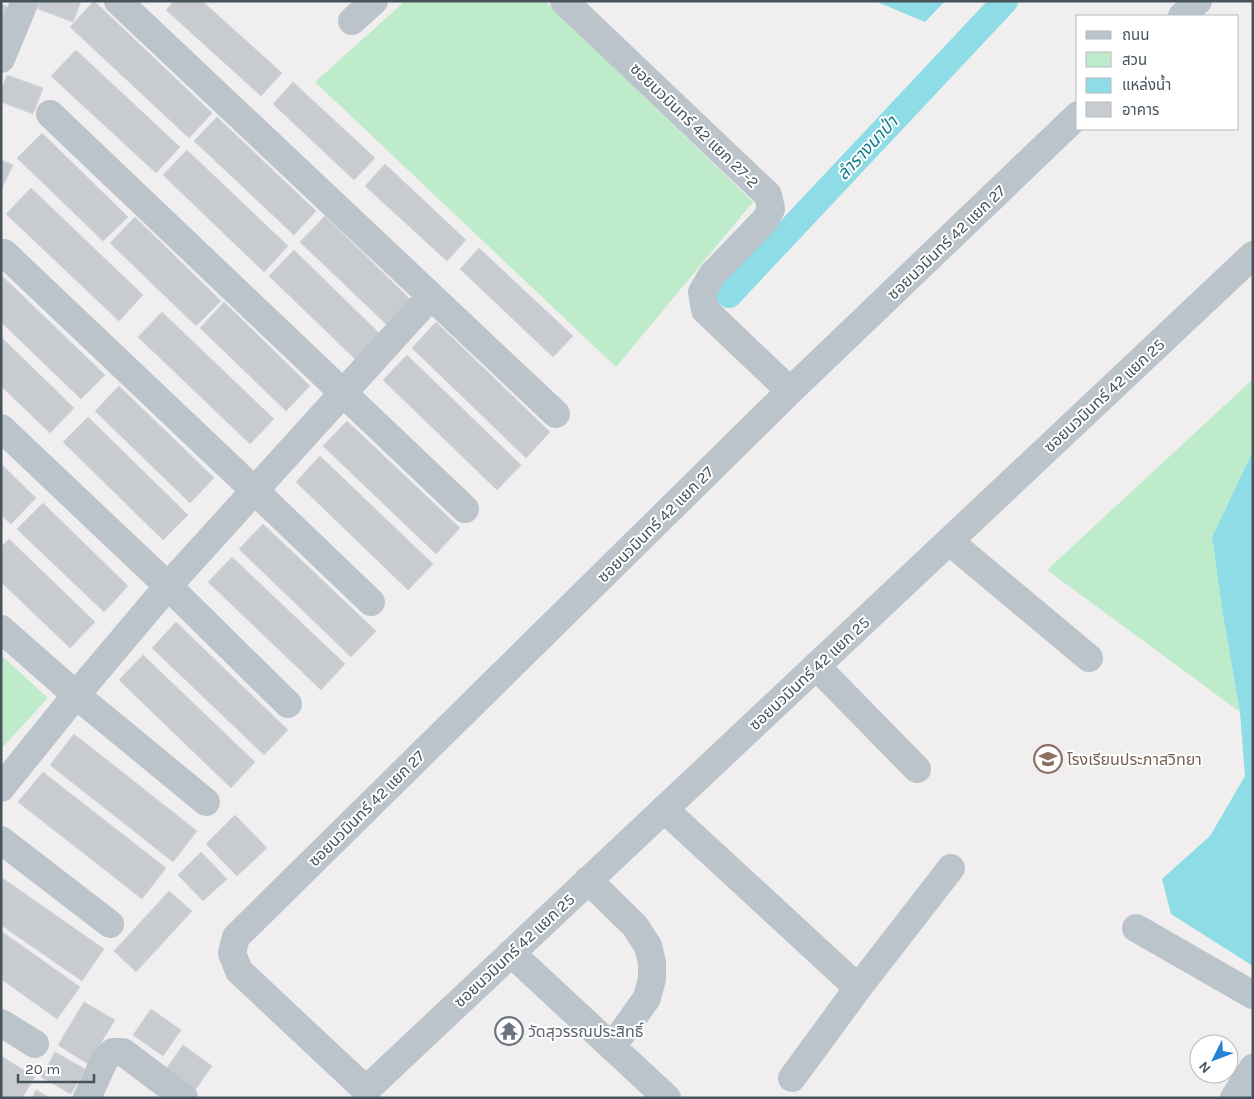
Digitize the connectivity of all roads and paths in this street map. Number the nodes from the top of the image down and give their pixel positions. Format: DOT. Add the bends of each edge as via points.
graph roads {
  1 [pos="25,1"];
  2 [pos="118,1"];
  3 [pos="374,1"];
  4 [pos="564,1"];
  5 [pos="1198,1"];
  6 [pos="1183,15"];
  7 [pos="352,21"];
  8 [pos="1,60"];
  9 [pos="50,114"];
  10 [pos="1076,117"];
  11 [pos="4,253"];
  12 [pos="1253,255"];
  13 [pos="431,296"];
  14 [pos="790,391"];
  15 [pos="343,394"];
  16 [pos="556,414"];
  17 [pos="1,428"];
  18 [pos="255,491"];
  19 [pos="465,509"];
  20 [pos="949,541"];
  21 [pos="168,586"];
  22 [pos="371,602"];
  23 [pos="1,629"];
  24 [pos="1089,658"];
  25 [pos="816,666"];
  26 [pos="76,695"];
  27 [pos="288,704"];
  28 [pos="917,769"];
  29 [pos="1,788"];
  30 [pos="206,802"];
  31 [pos="664,809"];
  32 [pos="1,840"];
  33 [pos="951,868"];
  34 [pos="588,880"];
  35 [pos="110,924"];
  36 [pos="1136,928"];
  37 [pos="511,953"];
  38 [pos="858,988"];
  39 [pos="1253,994"];
  40 [pos="1,1023"];
  41 [pos="35,1044"];
  42 [pos="612,1047"];
  43 [pos="1253,1068"];
  44 [pos="792,1078"];
  45 [pos="366,1090"];
  46 [pos="87,1098"];
  47 [pos="184,1098"];
  48 [pos="667,1098"];
  49 [pos="1234,1098"];
  1 -- 8 [label="street"];
  2 -- 13 [label="street"];
  3 -- 7 [label="street"];
  4 -- 14 [label="street, ซอยนวมินทร์ 42 แยก 27-2" via="768,195 771,209 766,220 712,276 702,292 705,310"];
  5 -- 6 [label="street"];
  9 -- 15 [label="street"];
  10 -- 14 [label="street, ซอยนวมินทร์ 42 แยก 27"];
  11 -- 18 [label="street"];
  12 -- 20 [label="street, ซอยนวมินทร์ 42 แยก 25"];
  13 -- 15 [label="street"];
  13 -- 16 [label="street"];
  14 -- 45 [label="street, ซอยนวมินทร์ 42 แยก 27" via="236,936 232,953 239,971"];
  15 -- 18 [label="street"];
  15 -- 19 [label="street"];
  17 -- 21 [label="street"];
  18 -- 21 [label="street"];
  18 -- 22 [label="street"];
  20 -- 24 [label="street"];
  20 -- 25 [label="street, ซอยนวมินทร์ 42 แยก 25"];
  21 -- 26 [label="street"];
  21 -- 27 [label="street"];
  23 -- 26 [label="street"];
  25 -- 28 [label="street"];
  25 -- 31 [label="street, ซอยนวมินทร์ 42 แยก 25"];
  26 -- 29 [label="street"];
  26 -- 30 [label="street"];
  31 -- 34 [label="street, ซอยนวมินทร์ 42 แยก 25"];
  31 -- 38 [label="street"];
  32 -- 35 [label="street"];
  33 -- 38 [label="street"];
  34 -- 37 [label="street, ซอยนวมินทร์ 42 แยก 25"];
  34 -- 42 [label="street" via="635,926 648,946 652,962 647,998"];
  36 -- 39 [label="street"];
  37 -- 42 [label="street"];
  37 -- 45 [label="street, ซอยนวมินทร์ 42 แยก 25"];
  38 -- 44 [label="street"];
  40 -- 41 [label="street"];
  42 -- 48 [label="street"];
  43 -- 49 [label="street"];
  46 -- 47 [label="street" via="105,1059 113,1052 123,1052"];
}
